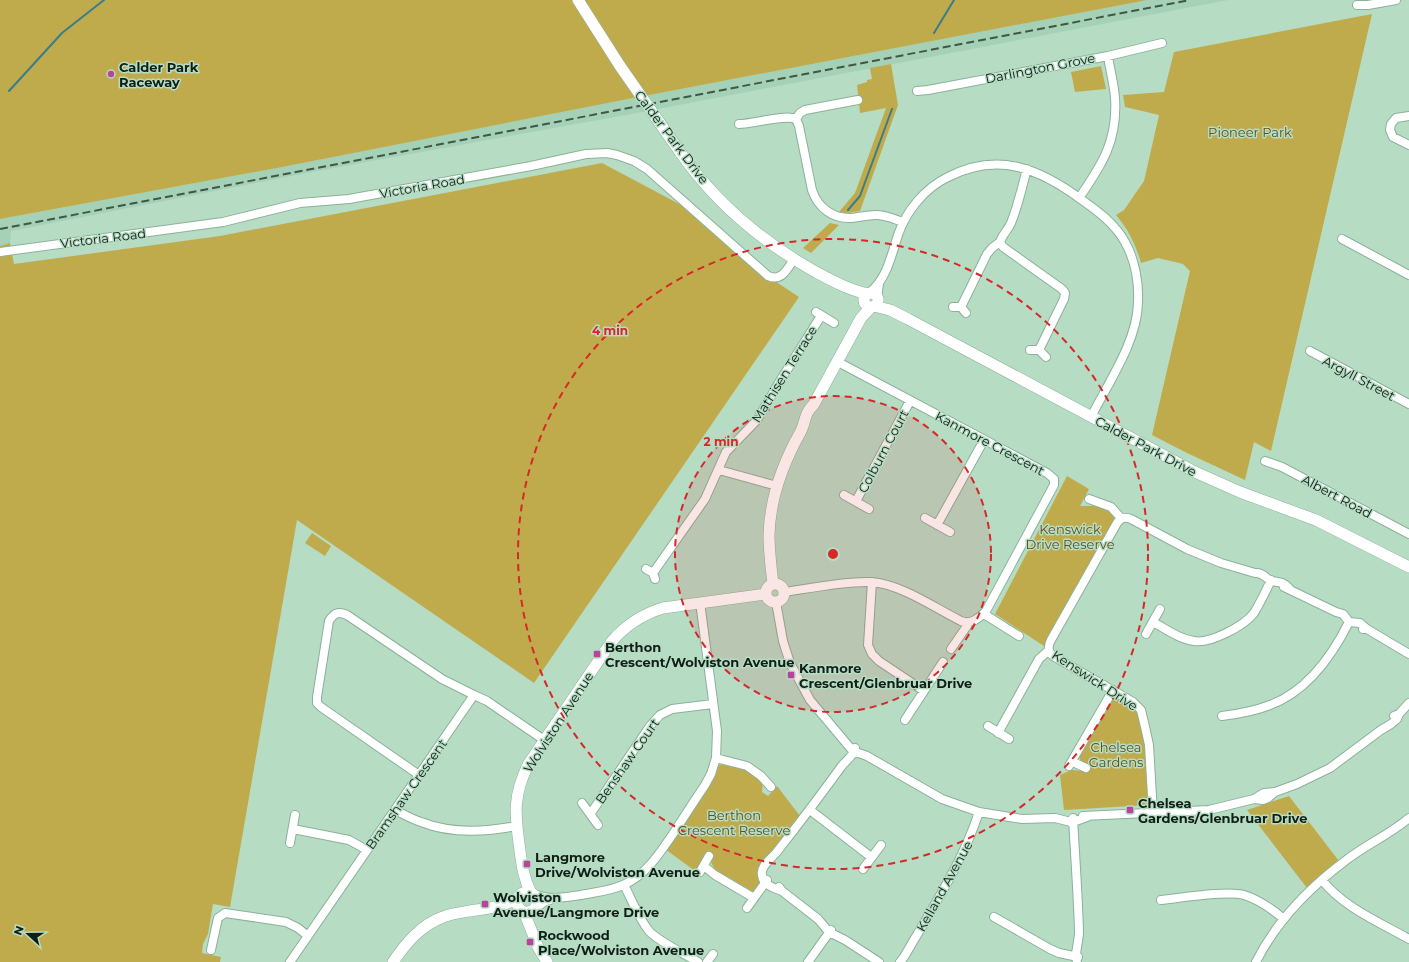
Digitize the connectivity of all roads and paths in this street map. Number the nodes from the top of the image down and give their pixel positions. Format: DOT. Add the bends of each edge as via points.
graph roads {
  1 [pos="578,0"];
  2 [pos="1396,0"];
  3 [pos="1357,6"];
  4 [pos="1162,43"];
  5 [pos="1108,56"];
  6 [pos="917,91"];
  7 [pos="858,100"];
  8 [pos="1409,116"];
  9 [pos="796,119"];
  10 [pos="739,124"];
  11 [pos="1409,145"];
  12 [pos="1027,169"];
  13 [pos="1079,198"];
  14 [pos="903,222"];
  15 [pos="1342,239"];
  16 [pos="1000,242"];
  17 [pos="0,252"];
  18 [pos="794,259"];
  19 [pos="1409,274"];
  20 [pos="870,300"];
  21 [pos="960,309"];
  22 [pos="834,323"];
  23 [pos="1030,350"];
  24 [pos="1039,350"];
  25 [pos="1310,351"];
  26 [pos="1046,356"];
  27 [pos="838,362"];
  28 [pos="910,401"];
  29 [pos="1409,404"];
  30 [pos="1091,417"];
  31 [pos="984,440"];
  32 [pos="1265,461"];
  33 [pos="719,470"];
  34 [pos="777,486"];
  35 [pos="844,495"];
  36 [pos="1089,499"];
  37 [pos="856,502"];
  38 [pos="869,508"];
  39 [pos="925,518"];
  40 [pos="1121,518"];
  41 [pos="937,525"];
  42 [pos="950,532"];
  43 [pos="1409,534"];
  44 [pos="1409,567"];
  45 [pos="651,574"];
  46 [pos="872,582"];
  47 [pos="1270,582"];
  48 [pos="773,584"];
  49 [pos="785,592"];
  50 [pos="766,594"];
  51 [pos="700,602"];
  52 [pos="776,602"];
  53 [pos="1160,609"];
  54 [pos="984,614"];
  55 [pos="1153,622"];
  56 [pos="968,623"];
  57 [pos="1348,624"];
  58 [pos="1146,634"];
  59 [pos="1019,636"];
  60 [pos="951,649"];
  61 [pos="1048,651"];
  62 [pos="1409,654"];
  63 [pos="943,662"];
  64 [pos="1113,690"];
  65 [pos="924,692"];
  66 [pos="474,695"];
  67 [pos="1409,703"];
  68 [pos="713,704"];
  69 [pos="1222,716"];
  70 [pos="905,720"];
  71 [pos="988,726"];
  72 [pos="998,733"];
  73 [pos="1010,739"];
  74 [pos="544,740"];
  75 [pos="854,750"];
  76 [pos="716,758"];
  77 [pos="1086,768"];
  78 [pos="419,775"];
  79 [pos="771,787"];
  80 [pos="582,803"];
  81 [pos="395,810"];
  82 [pos="810,810"];
  83 [pos="979,812"];
  84 [pos="590,813"];
  85 [pos="1153,813"];
  86 [pos="295,815"];
  87 [pos="1409,818"];
  88 [pos="1073,820"];
  89 [pos="598,825"];
  90 [pos="516,826"];
  91 [pos="293,829"];
  92 [pos="290,843"];
  93 [pos="881,845"];
  94 [pos="367,850"];
  95 [pos="709,856"];
  96 [pos="871,857"];
  97 [pos="863,869"];
  98 [pos="524,877"];
  99 [pos="1322,880"];
  100 [pos="766,881"];
  101 [pos="624,885"];
  102 [pos="532,894"];
  103 [pos="518,897"];
  104 [pos="754,898"];
  105 [pos="553,899"];
  106 [pos="1161,900"];
  107 [pos="501,906"];
  108 [pos="746,908"];
  109 [pos="529,910"];
  110 [pos="994,917"];
  111 [pos="1284,919"];
  112 [pos="830,931"];
  113 [pos="308,936"];
  114 [pos="1409,940"];
  115 [pos="211,950"];
  116 [pos="713,954"];
  117 [pos="1078,959"];
  118 [pos="903,960"];
  119 [pos="543,961"];
  120 [pos="290,962"];
  121 [pos="393,962"];
  122 [pos="698,962"];
  123 [pos="707,962"];
  124 [pos="808,962"];
  125 [pos="879,962"];
  126 [pos="1256,962"];
  1 -- 18 [label="street, Calder Park Drive, bridge" via="680,152 714,193 754,231"];
  2 -- 3 [label="street"];
  4 -- 5 [label="street"];
  5 -- 6 [label="street, Darlington Grove"];
  5 -- 13 [label="street, Darlington Grove" via="1116,114 1112,138 1102,165"];
  7 -- 9 [label="street" via="805,110"];
  8 -- 11 [label="street" via="1396,118 1390,130 1394,137"];
  9 -- 10 [label="street" via="787,117"];
  9 -- 14 [label="street" via="800,126 812,190 822,208 839,217 882,215"];
  12 -- 13 [label="street" via="1040,173"];
  12 -- 14 [label="street" via="992,165 954,174 928,190"];
  12 -- 16 [label="street" via="1015,213"];
  13 -- 30 [label="street" via="1104,215 1125,242 1132,257 1138,288 1136,320 1131,339"];
  14 -- 20 [label="street" via="889,263"];
  15 -- 19 [label="street"];
  16 -- 21 [label="street" via="987,254"];
  16 -- 24 [label="street" via="1003,247 1065,293"];
  17 -- 18 [label="street, Victoria Road" via="223,222 300,203 348,199 586,154 603,153 617,154 644,167 768,276 782,276"];
  18 -- 20 [label="street, Calder Park Drive"];
  20 -- 27 [label="street"];
  20 -- 30 [label="street, Calder Park Drive"];
  22 -- 33 [label="street, Mathisen Terrace" via="818,314 757,420 726,452"];
  23 -- 24 [label="street"];
  24 -- 26 [label="street"];
  25 -- 29 [label="street, Argyll Street"];
  27 -- 28 [label="street, Kanmore Crescent"];
  27 -- 34 [label="street" via="814,404 812,416 788,455"];
  28 -- 31 [label="street, Kanmore Crescent"];
  28 -- 37 [label="street, Colburn Court"];
  30 -- 44 [label="street, Calder Park Drive" via="1195,472 1316,520"];
  31 -- 41 [label="street"];
  31 -- 54 [label="street, Kanmore Crescent" via="1047,473 1054,482"];
  32 -- 43 [label="street, Albert Road" via="1282,467"];
  33 -- 34 [label="street"];
  33 -- 45 [label="street, Mathisen Terrace" via="699,509"];
  34 -- 48 [label="street" via="769,534"];
  35 -- 37 [label="street, Colburn Court"];
  36 -- 40 [label="street" via="1110,507"];
  37 -- 38 [label="street, Colburn Court"];
  39 -- 41 [label="street"];
  40 -- 47 [label="street" via="1135,520 1187,549 1265,575"];
  40 -- 61 [label="street, Kenswick Drive" via="1051,640"];
  41 -- 42 [label="street"];
  46 -- 49 [label="street"];
  46 -- 56 [label="street" via="893,587"];
  46 -- 65 [label="street" via="868,645 872,654 879,662"];
  47 -- 55 [label="street" via="1246,622 1213,639 1194,641 1178,636"];
  47 -- 57 [label="street" via="1284,583 1289,588 1343,614"];
  48 -- 49 [label="street" via="779,584"];
  48 -- 50 [label="street" via="767,589"];
  49 -- 52 [label="street" via="781,600"];
  50 -- 51 [label="street, Wolviston Avenue"];
  50 -- 52 [label="street"];
  51 -- 68 [label="street"];
  51 -- 74 [label="street, Wolviston Avenue" via="656,610 622,631"];
  52 -- 75 [label="street" via="783,641 800,684 815,708 849,740"];
  53 -- 55 [label="street"];
  54 -- 56 [label="street, Kanmore Crescent"];
  54 -- 59 [label="street"];
  55 -- 58 [label="street"];
  56 -- 60 [label="street, Kanmore Crescent"];
  57 -- 62 [label="street" via="1360,623"];
  57 -- 69 [label="street" via="1327,660 1302,686 1271,705"];
  61 -- 64 [label="street, Kenswick Drive"];
  61 -- 72 [label="street" via="1039,659"];
  63 -- 65 [label="street"];
  64 -- 77 [label="street" via="1071,764"];
  64 -- 85 [label="street, Kenswick Drive" via="1141,710 1149,745"];
  65 -- 70 [label="street"];
  66 -- 74 [label="street"];
  66 -- 78 [label="street, Bramshaw Crescent"];
  66 -- 78 [label="street" via="442,680 347,615 337,612 332,616 329,621 317,703"];
  67 -- 85 [label="street" via="1391,724 1330,768 1275,792 1266,799 1254,799 1209,810"];
  68 -- 76 [label="street" via="717,731"];
  68 -- 84 [label="street, Benshaw Court" via="672,709 660,715"];
  71 -- 72 [label="street"];
  72 -- 73 [label="street"];
  74 -- 90 [label="street, Wolviston Avenue" via="521,779 517,793"];
  75 -- 82 [label="street"];
  75 -- 83 [label="street" via="865,752 867,756 942,799"];
  76 -- 79 [label="street" via="747,766"];
  76 -- 101 [label="street" via="705,785 661,850 641,874"];
  78 -- 81 [label="street, Bramshaw Crescent"];
  80 -- 84 [label="street, Benshaw Court"];
  81 -- 90 [label="street" via="421,822 464,831"];
  81 -- 94 [label="street, Bramshaw Crescent"];
  82 -- 96 [label="street"];
  82 -- 100 [label="street" via="771,860 766,870"];
  83 -- 88 [label="street" via="1022,819"];
  83 -- 118 [label="street, Kelland Avenue" via="963,855"];
  84 -- 89 [label="street, Benshaw Court"];
  85 -- 88 [label="street" via="1087,816"];
  86 -- 91 [label="street"];
  87 -- 99 [label="street" via="1346,860"];
  88 -- 117 [label="street" via="1081,943"];
  90 -- 98 [label="street, Wolviston Avenue"];
  91 -- 92 [label="street"];
  91 -- 94 [label="street" via="349,840"];
  93 -- 96 [label="street"];
  94 -- 113 [label="street, Bramshaw Crescent"];
  95 -- 104 [label="street" via="702,869"];
  96 -- 97 [label="street"];
  98 -- 102 [label="street, Wolviston Avenue"];
  98 -- 103 [label="street, Wolviston Avenue"];
  99 -- 111 [label="street"];
  99 -- 114 [label="street" via="1348,904"];
  100 -- 104 [label="street"];
  100 -- 112 [label="street" via="779,887 822,920"];
  101 -- 105 [label="street" via="605,891"];
  101 -- 122 [label="street" via="650,932"];
  102 -- 103 [label="street" via="525,892"];
  102 -- 105 [label="street"];
  102 -- 109 [label="street" via="538,902"];
  103 -- 107 [label="street"];
  103 -- 109 [label="street" via="518,907"];
  104 -- 108 [label="street"];
  105 -- 109 [label="street"];
  106 -- 111 [label="street" via="1243,895 1268,906"];
  107 -- 109 [label="street"];
  107 -- 121 [label="street" via="456,913 428,924 415,934"];
  109 -- 119 [label="street" via="531,928"];
  110 -- 117 [label="street" via="1050,949"];
  111 -- 126 [label="street"];
  112 -- 124 [label="street"];
  112 -- 125 [label="street" via="841,935"];
  113 -- 115 [label="street" via="286,922 225,913 218,918"];
  113 -- 120 [label="street, Bramshaw Crescent"];
  116 -- 123 [label="street"];
}
